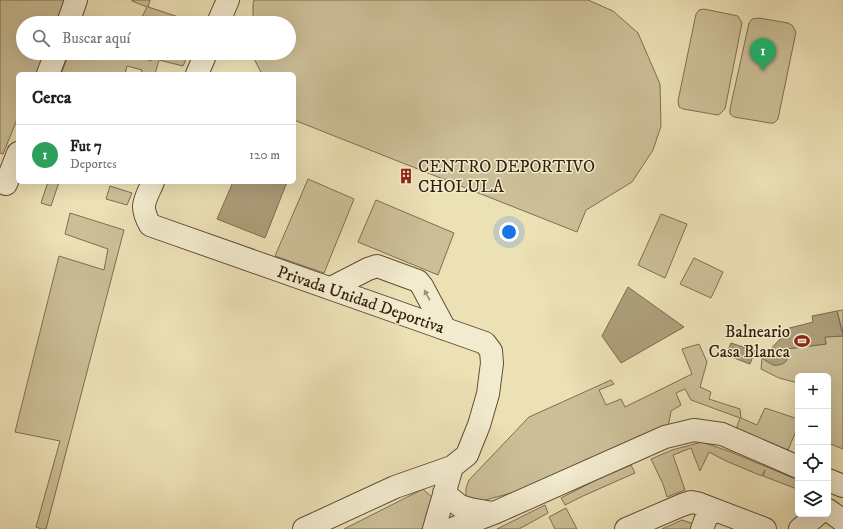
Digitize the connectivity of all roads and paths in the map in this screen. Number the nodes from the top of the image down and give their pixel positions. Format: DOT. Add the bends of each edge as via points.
graph roads {
  1 [pos="76,0"];
  2 [pos="228,0"];
  3 [pos="70,16"];
  4 [pos="221,16"];
  5 [pos="53,60"];
  6 [pos="203,60"];
  7 [pos="49,72"];
  8 [pos="198,72"];
  9 [pos="16,158"];
  10 [pos="6,184"];
  11 [pos="152,184"];
  12 [pos="331,288"];
  13 [pos="445,329"];
  14 [pos="795,466"];
  15 [pos="452,467"];
  16 [pos="830,481"];
  17 [pos="843,486"];
  18 [pos="444,493"];
  19 [pos="710,508"];
  20 [pos="831,512"];
  21 [pos="494,513"];
  22 [pos="814,517"];
  23 [pos="843,520"];
  24 [pos="843,527"];
  25 [pos="304,529"];
  26 [pos="434,529"];
  27 [pos="452,529"];
  28 [pos="626,529"];
  29 [pos="702,529"];
  30 [pos="765,529"];
  31 [pos="800,529"];
  32 [pos="838,529"];
  1 -- 3 [label="street"];
  2 -- 4 [label="street"];
  5 -- 7 [label="street"];
  6 -- 8 [label="street"];
  9 -- 10 [label="street"];
  11 -- 12 [label="street, Privada Unidad Deportiva" via="143,205 144,215 150,225"];
  12 -- 13 [label="street, Privada Unidad Deportiva"];
  13 -- 12 [label="street, one-way" via="418,281 377,266 368,268"];
  13 -- 15 [label="street, Privada Unidad Deportiva" via="485,343 491,351 492,363 488,394 479,425 467,454"];
  14 -- 21 [label="street" via="722,434 694,430 665,437"];
  15 -- 18 [label="street"];
  15 -- 25 [label="street" via="395,487"];
  16 -- 17 [label="street"];
  18 -- 21 [label="street" via="460,506"];
  18 -- 26 [label="street"];
  19 -- 28 [label="street" via="691,502"];
  19 -- 29 [label="street"];
  19 -- 30 [label="street"];
  20 -- 23 [label="street"];
  21 -- 27 [label="street"];
  22 -- 31 [label="street"];
  24 -- 32 [label="street"];
}
